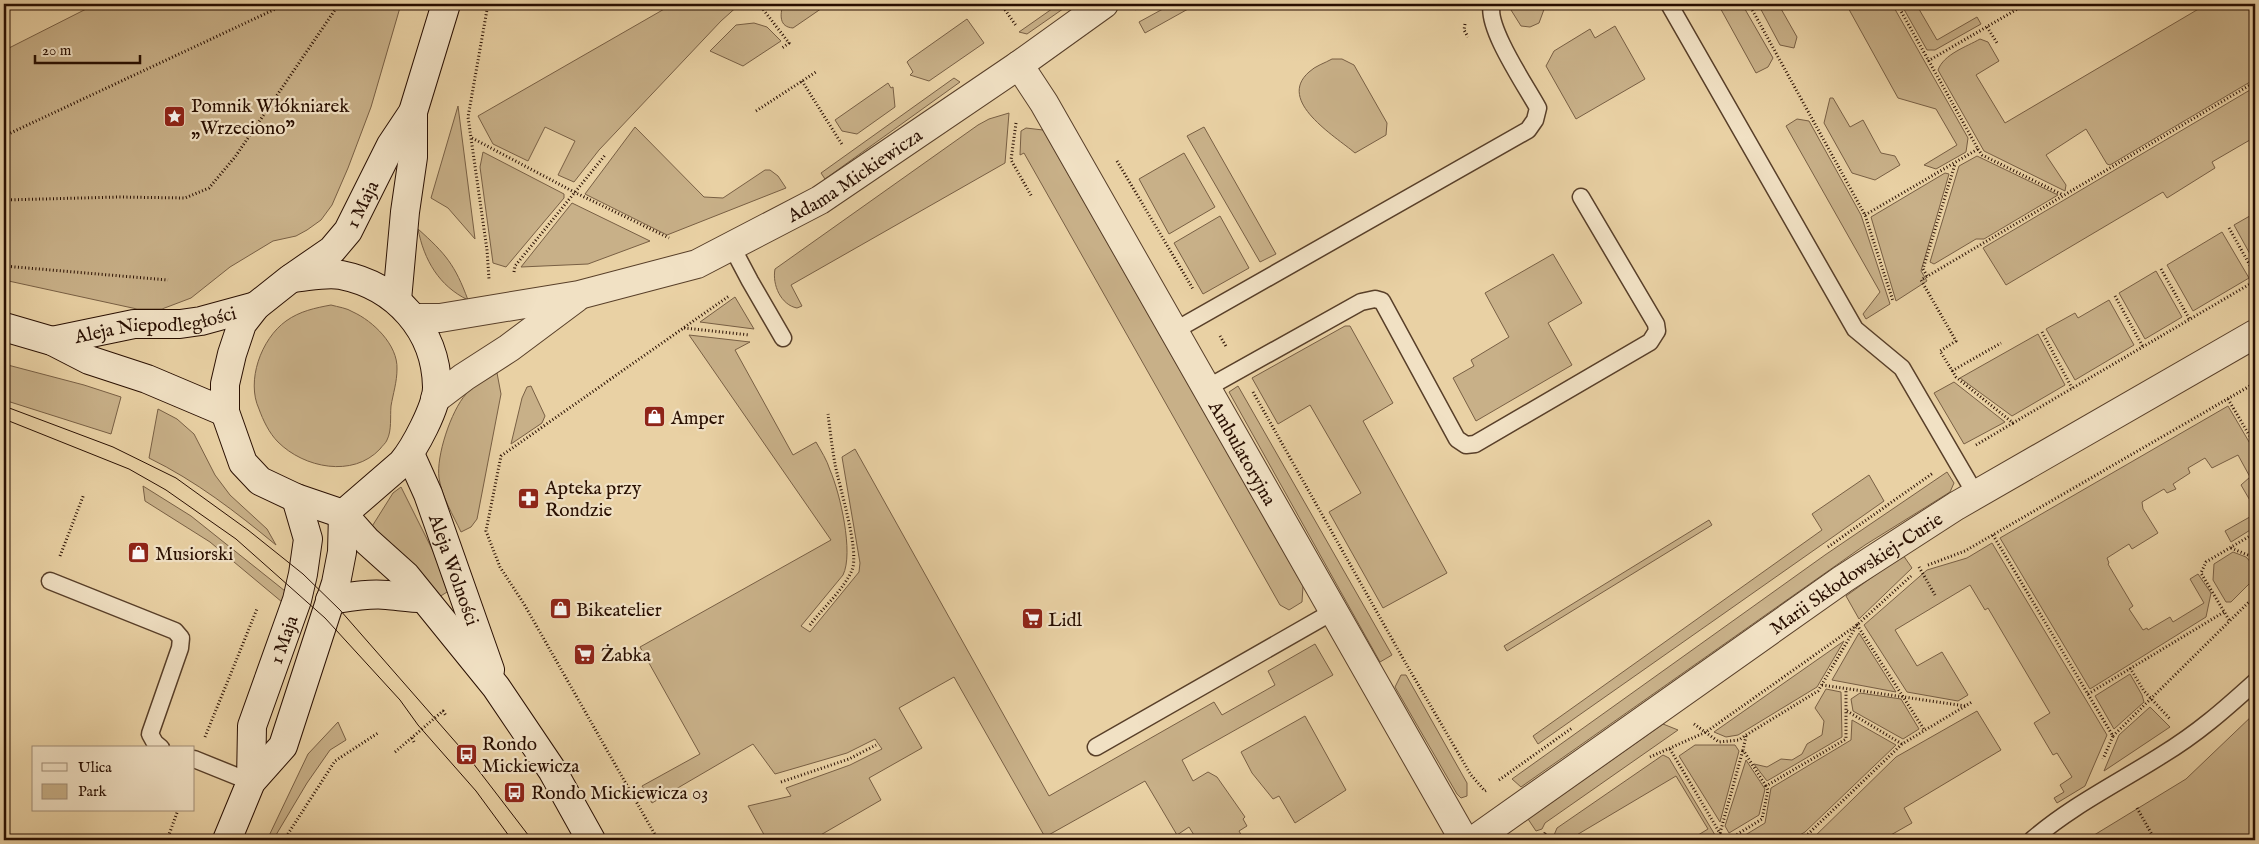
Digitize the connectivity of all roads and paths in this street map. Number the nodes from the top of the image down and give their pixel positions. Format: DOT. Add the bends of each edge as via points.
graph roads {
  1 [pos="286,4"];
  2 [pos="339,4"];
  3 [pos="446,4"];
  4 [pos="488,4"];
  5 [pos="759,4"];
  6 [pos="1001,4"];
  7 [pos="1143,4"];
  8 [pos="1492,4"];
  9 [pos="1669,4"];
  10 [pos="1749,4"];
  11 [pos="1897,4"];
  12 [pos="2026,4"];
  13 [pos="2052,4"];
  14 [pos="1116,9"];
  15 [pos="2055,10"];
  16 [pos="1024,23"];
  17 [pos="1017,27"];
  18 [pos="1987,27"];
  19 [pos="1012,31"];
  20 [pos="1997,43"];
  21 [pos="782,48"];
  22 [pos="1928,62"];
  23 [pos="1019,65"];
  24 [pos="816,72"];
  25 [pos="802,82"];
  26 [pos="2255,82"];
  27 [pos="1044,103"];
  28 [pos="756,111"];
  29 [pos="413,112"];
  30 [pos="4,136"];
  31 [pos="472,138"];
  32 [pos="1978,149"];
  33 [pos="846,150"];
  34 [pos="606,154"];
  35 [pos="1113,154"];
  36 [pos="1955,163"];
  37 [pos="574,192"];
  38 [pos="2064,195"];
  39 [pos="1581,197"];
  40 [pos="1032,198"];
  41 [pos="4,200"];
  42 [pos="1865,215"];
  43 [pos="2229,228"];
  44 [pos="663,242"];
  45 [pos="732,247"];
  46 [pos="4,266"];
  47 [pos="2161,269"];
  48 [pos="2255,274"];
  49 [pos="513,276"];
  50 [pos="1927,276"];
  51 [pos="290,278"];
  52 [pos="168,280"];
  53 [pos="750,281"];
  54 [pos="2255,282"];
  55 [pos="489,287"];
  56 [pos="579,295"];
  57 [pos="2115,296"];
  58 [pos="1893,301"];
  59 [pos="256,306"];
  60 [pos="405,309"];
  61 [pos="1207,312"];
  62 [pos="2190,320"];
  63 [pos="4,327"];
  64 [pos="684,328"];
  65 [pos="1174,331"];
  66 [pos="2042,332"];
  67 [pos="2255,334"];
  68 [pos="783,338"];
  69 [pos="52,341"];
  70 [pos="2001,343"];
  71 [pos="2143,347"];
  72 [pos="1240,368"];
  73 [pos="1952,371"];
  74 [pos="2255,384"];
  75 [pos="1207,388"];
  76 [pos="2072,388"];
  77 [pos="435,399"];
  78 [pos="2228,399"];
  79 [pos="225,412"];
  80 [pos="828,414"];
  81 [pos="2012,423"];
  82 [pos="2255,445"];
  83 [pos="410,454"];
  84 [pos="1955,458"];
  85 [pos="84,494"];
  86 [pos="1976,495"];
  87 [pos="296,498"];
  88 [pos="342,514"];
  89 [pos="2255,533"];
  90 [pos="1993,535"];
  91 [pos="2230,548"];
  92 [pos="1826,549"];
  93 [pos="2255,558"];
  94 [pos="50,581"];
  95 [pos="2255,596"];
  96 [pos="423,598"];
  97 [pos="330,600"];
  98 [pos="257,609"];
  99 [pos="1334,611"];
  100 [pos="2224,612"];
  101 [pos="2230,620"];
  102 [pos="810,625"];
  103 [pos="1858,625"];
  104 [pos="2130,668"];
  105 [pos="2255,682"];
  106 [pos="1822,685"];
  107 [pos="496,686"];
  108 [pos="1846,689"];
  109 [pos="2088,694"];
  110 [pos="1904,697"];
  111 [pos="2151,699"];
  112 [pos="1972,702"];
  113 [pos="1667,703"];
  114 [pos="1966,706"];
  115 [pos="1847,711"];
  116 [pos="446,716"];
  117 [pos="2175,725"];
  118 [pos="1575,726"];
  119 [pos="1925,731"];
  120 [pos="1706,732"];
  121 [pos="378,733"];
  122 [pos="1746,735"];
  123 [pos="2113,736"];
  124 [pos="412,738"];
  125 [pos="414,742"];
  126 [pos="1902,744"];
  127 [pos="876,745"];
  128 [pos="159,746"];
  129 [pos="1096,748"];
  130 [pos="1670,749"];
  131 [pos="1743,750"];
  132 [pos="395,752"];
  133 [pos="1648,758"];
  134 [pos="195,760"];
  135 [pos="2102,760"];
  136 [pos="251,782"];
  137 [pos="781,782"];
  138 [pos="1497,782"];
  139 [pos="1491,786"];
  140 [pos="1766,786"];
  141 [pos="2137,808"];
  142 [pos="177,812"];
  143 [pos="1547,828"];
  144 [pos="1720,833"];
  145 [pos="167,840"];
  146 [pos="227,840"];
  147 [pos="284,840"];
  148 [pos="591,840"];
  149 [pos="658,840"];
  150 [pos="1464,840"];
  151 [pos="1474,840"];
  152 [pos="1542,840"];
  153 [pos="1726,840"];
  154 [pos="1799,840"];
  155 [pos="2032,840"];
  156 [pos="2155,840"];
  1 -- 30 [label="path"];
  2 -- 41 [label="path" via="235,157 209,188 185,198"];
  3 -- 29 [label="street, 1 Maja"];
  4 -- 31 [label="path" via="468,118"];
  5 -- 21 [label="path" via="789,43"];
  6 -- 17 [label="path"];
  7 -- 14 [label="path"];
  8 -- 61 [label="lane" via="1494,28 1538,108 1528,130"];
  9 -- 84 [label="lane" via="1855,329 1902,368"];
  10 -- 42 [label="path"];
  11 -- 22 [label="path"];
  12 -- 18 [label="path"];
  13 -- 15 [label="path"];
  14 -- 23 [label="street, Adama Mickiewicza"];
  16 -- 17 [label="path"];
  17 -- 19 [label="path"];
  18 -- 20 [label="path"];
  18 -- 22 [label="path"];
  22 -- 32 [label="path"];
  23 -- 27 [label="street, Ambulatoryjna"];
  23 -- 45 [label="street, Adama Mickiewicza" via="820,200"];
  24 -- 25 [label="path"];
  25 -- 28 [label="path"];
  25 -- 33 [label="path"];
  26 -- 38 [label="path"];
  27 -- 40 [label="path" via="1018,110 1011,160"];
  27 -- 65 [label="street, Ambulatoryjna"];
  29 -- 51 [label="street, 1 Maja" via="391,145 348,231 332,250"];
  29 -- 60 [label="street, 1 Maja" via="413,157 405,212"];
  31 -- 37 [label="path"];
  31 -- 55 [label="path" via="488,250"];
  32 -- 36 [label="path"];
  32 -- 38 [label="path" via="1982,154"];
  34 -- 37 [label="path"];
  35 -- 61 [label="path"];
  36 -- 42 [label="path"];
  36 -- 50 [label="path" via="1924,269"];
  37 -- 44 [label="path" via="671,239"];
  37 -- 49 [label="path" via="515,266"];
  38 -- 50 [label="path"];
  39 -- 72 [label="lane" via="1656,324 1657,331 1650,342 1475,444 1466,445 1457,439 1382,301 1360,302"];
  42 -- 58 [label="path"];
  43 -- 48 [label="path"];
  45 -- 53 [label="lane"];
  45 -- 56 [label="street, Adama Mickiewicza" via="697,264"];
  46 -- 52 [label="path"];
  47 -- 62 [label="path"];
  50 -- 73 [label="path" via="1921,280 1956,342 1940,351"];
  51 -- 59 [label="street, 1 Maja"];
  51 -- 60 [label="street" via="340,274 371,284"];
  53 -- 64 [label="path"];
  53 -- 68 [label="lane"];
  54 -- 62 [label="path"];
  56 -- 60 [label="street, Adama Mickiewicza" via="440,318"];
  56 -- 77 [label="street, Adama Mickiewicza"];
  57 -- 71 [label="path"];
  59 -- 69 [label="street, Aleja Niepodległości" via="180,324 134,324"];
  59 -- 79 [label="street" via="242,324 232,354 225,384"];
  60 -- 77 [label="street" via="425,335 432,352 437,388"];
  61 -- 65 [label="lane"];
  61 -- 72 [label="path"];
  62 -- 71 [label="path"];
  63 -- 69 [label="street, Aleja Niepodległości"];
  64 -- 68 [label="path"];
  64 -- 149 [label="path" via="501,456 486,531 500,567"];
  65 -- 75 [label="street, Ambulatoryjna"];
  66 -- 76 [label="path"];
  67 -- 86 [label="street, Marii Skłodowskiej-Curie"];
  69 -- 79 [label="street, Aleja Niepodległości" via="89,360"];
  70 -- 73 [label="path"];
  71 -- 76 [label="path"];
  72 -- 75 [label="lane"];
  72 -- 139 [label="path" via="1471,775 1485,791"];
  73 -- 81 [label="path"];
  74 -- 78 [label="path"];
  75 -- 99 [label="street, Ambulatoryjna"];
  76 -- 81 [label="path"];
  77 -- 83 [label="street"];
  78 -- 82 [label="path"];
  78 -- 90 [label="path"];
  79 -- 87 [label="street" via="243,462 260,481"];
  80 -- 102 [label="path" via="854,561 853,569"];
  81 -- 84 [label="path"];
  83 -- 88 [label="street"];
  83 -- 107 [label="street, Aleja Wolności" via="438,520"];
  84 -- 86 [label="lane"];
  84 -- 92 [label="path"];
  85 -- 94 [label="path"];
  86 -- 113 [label="street, Marii Skłodowskiej-Curie" via="1844,579"];
  87 -- 88 [label="street"];
  87 -- 136 [label="street, 1 Maja" via="308,539 303,574 298,600 252,726"];
  88 -- 96 [label="street, Aleja Wolności" via="406,576"];
  88 -- 97 [label="street, 1 Maja" via="342,552"];
  89 -- 91 [label="path"];
  90 -- 103 [label="path" via="1964,552 1920,568"];
  90 -- 109 [label="path"];
  91 -- 93 [label="path"];
  91 -- 100 [label="path" via="2206,562 2201,573"];
  94 -- 128 [label="lane" via="175,631 180,638 180,648 150,734"];
  95 -- 101 [label="path"];
  96 -- 97 [label="street" via="386,595"];
  96 -- 107 [label="street, Aleja Wolności"];
  97 -- 136 [label="street, 1 Maja" via="283,746"];
  98 -- 134 [label="path"];
  99 -- 129 [label="lane"];
  99 -- 150 [label="street, Ambulatoryjna"];
  100 -- 101 [label="path"];
  100 -- 104 [label="path"];
  101 -- 111 [label="path"];
  103 -- 106 [label="path"];
  103 -- 110 [label="path"];
  103 -- 120 [label="path"];
  104 -- 109 [label="path"];
  104 -- 111 [label="path"];
  105 -- 155 [label="lane" via="2211,722 2056,819"];
  106 -- 108 [label="path"];
  106 -- 122 [label="path" via="1818,692"];
  107 -- 148 [label="street, Aleja Wolności" via="552,770"];
  108 -- 110 [label="path"];
  108 -- 115 [label="path"];
  109 -- 123 [label="path"];
  110 -- 114 [label="path"];
  110 -- 119 [label="path"];
  111 -- 117 [label="path"];
  111 -- 123 [label="path"];
  112 -- 114 [label="path"];
  113 -- 120 [label="path"];
  113 -- 151 [label="street, Marii Skłodowskiej-Curie"];
  114 -- 119 [label="path"];
  115 -- 126 [label="path"];
  115 -- 140 [label="path" via="1846,739"];
  116 -- 124 [label="path" via="443,711"];
  118 -- 138 [label="path"];
  119 -- 126 [label="path"];
  120 -- 122 [label="path" via="1719,742 1739,740"];
  120 -- 130 [label="path"];
  121 -- 147 [label="path" via="335,760"];
  122 -- 131 [label="path"];
  123 -- 135 [label="path"];
  124 -- 125 [label="path"];
  124 -- 132 [label="path"];
  126 -- 154 [label="path"];
  127 -- 137 [label="path" via="849,759"];
  130 -- 133 [label="path"];
  130 -- 144 [label="path"];
  131 -- 140 [label="path"];
  131 -- 144 [label="path"];
  134 -- 136 [label="lane"];
  136 -- 146 [label="street, 1 Maja"];
  140 -- 153 [label="path" via="1762,819"];
  141 -- 156 [label="path"];
  142 -- 145 [label="path"];
  143 -- 152 [label="path"];
  144 -- 153 [label="path"];
}
